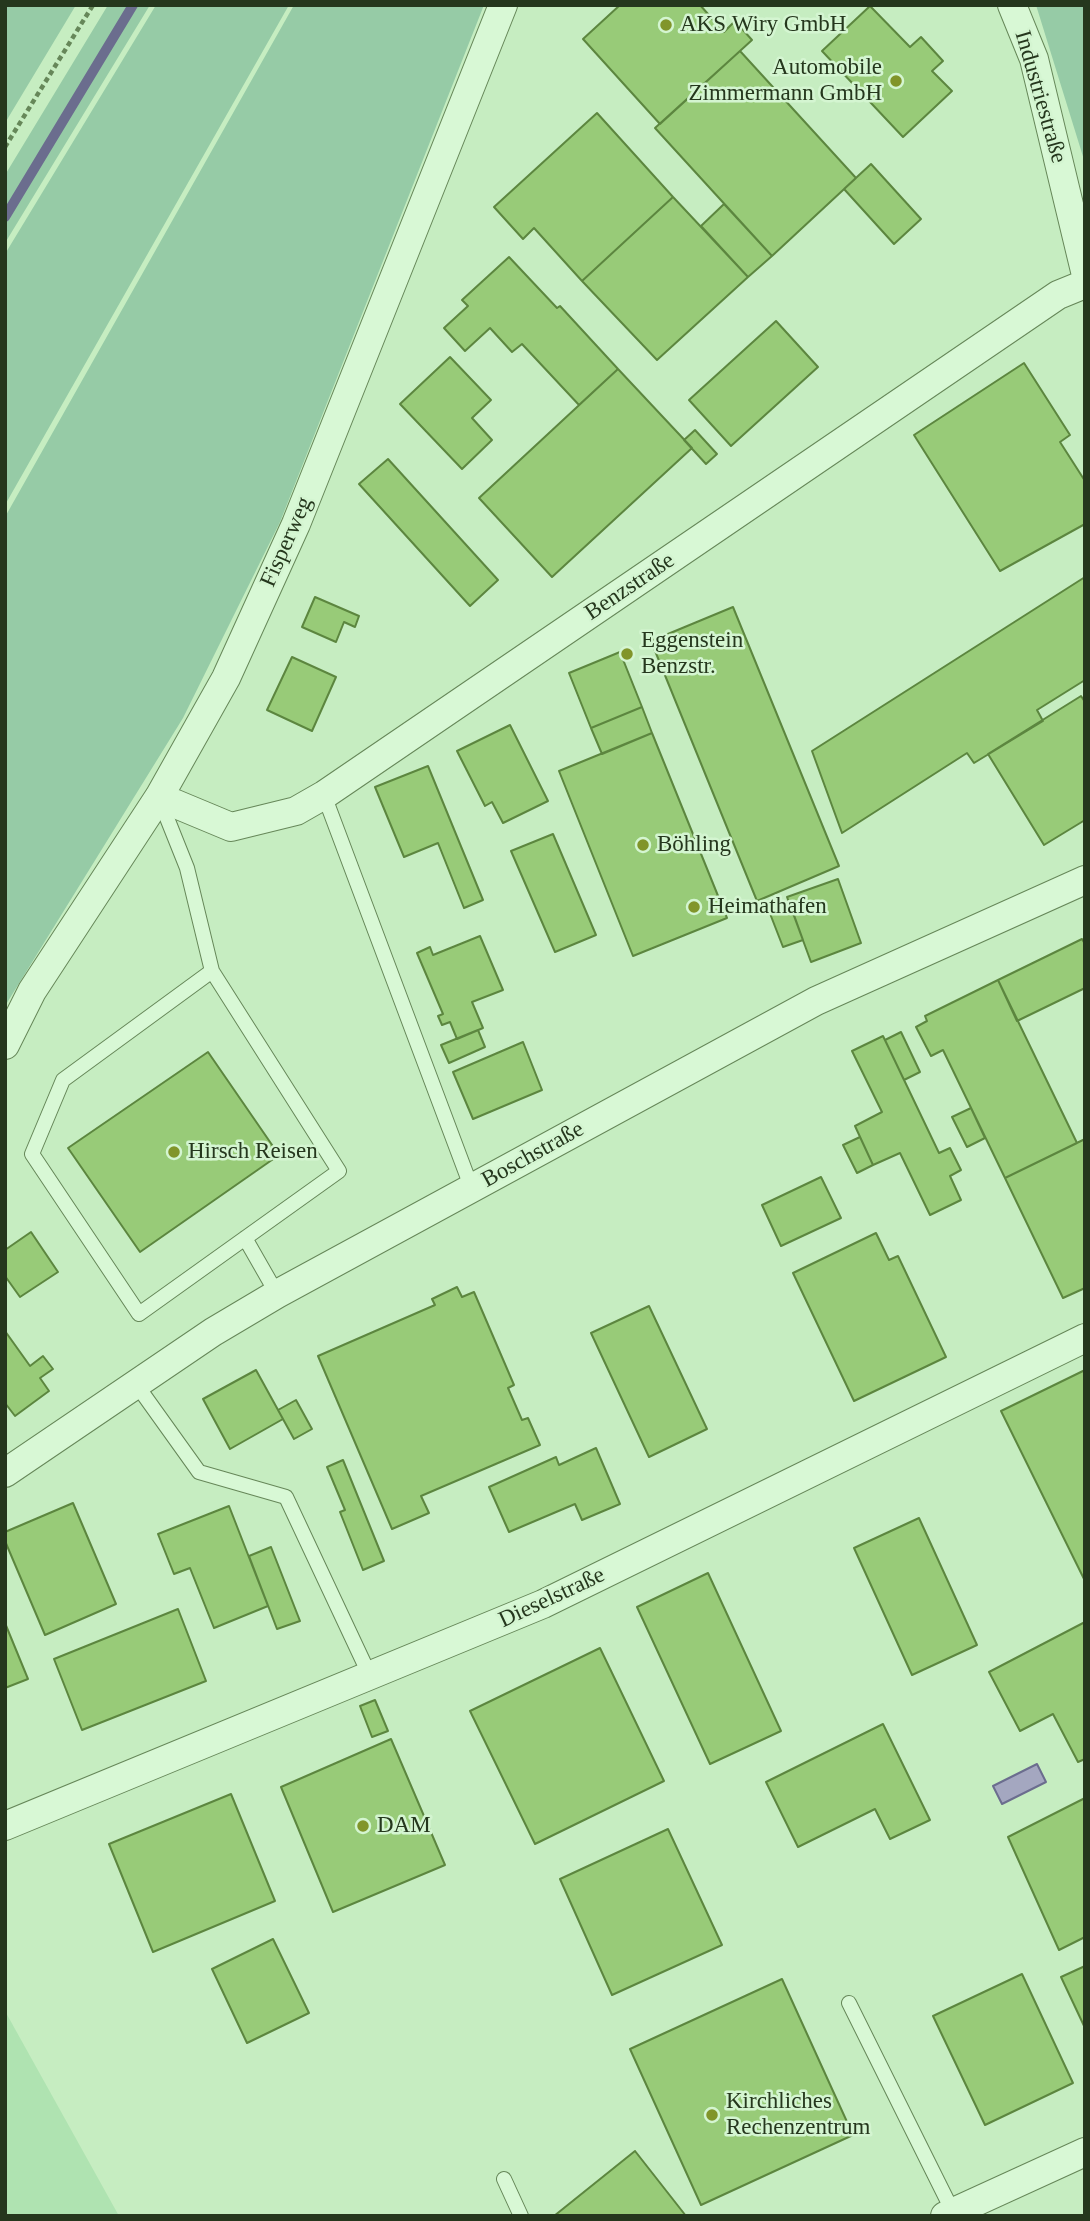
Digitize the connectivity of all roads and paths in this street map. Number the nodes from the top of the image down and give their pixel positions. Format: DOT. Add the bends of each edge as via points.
graph roads {
  1 [pos="93,5"];
  2 [pos="503,5"];
  3 [pos="1012,5"];
  4 [pos="5,147"];
  5 [pos="1085,271"];
  6 [pos="1085,284"];
  7 [pos="324,795"];
  8 [pos="159,797"];
  9 [pos="1085,880"];
  10 [pos="212,971"];
  11 [pos="5,1045"];
  12 [pos="472,1189"];
  13 [pos="245,1238"];
  14 [pos="277,1294"];
  15 [pos="1085,1338"];
  16 [pos="136,1384"];
  17 [pos="5,1473"];
  18 [pos="370,1676"];
  19 [pos="5,1826"];
  20 [pos="849,2003"];
  21 [pos="1085,2152"];
  22 [pos="504,2179"];
  23 [pos="949,2214"];
  24 [pos="521,2216"];
  1 -- 4 [label="path"];
  2 -- 8 [label="street, Fisperweg" via="296,524 226,678"];
  3 -- 5 [label="street, Industriestraße" via="1034,59"];
  6 -- 7 [label="street, Benzstraße" via="1058,295"];
  7 -- 8 [label="street, Benzstraße" via="296,811 230,827"];
  7 -- 12 [label="lane"];
  8 -- 10 [label="lane" via="187,868"];
  8 -- 11 [label="street, Fisperweg" via="32,991"];
  9 -- 12 [label="street, Boschstraße" via="816,1001"];
  10 -- 13 [label="lane" via="339,1171"];
  10 -- 13 [label="lane" via="63,1080 32,1154 139,1314"];
  12 -- 14 [label="street, Boschstraße"];
  13 -- 14 [label="lane"];
  14 -- 16 [label="street, Boschstraße"];
  15 -- 18 [label="street, Dieselstraße" via="543,1604"];
  16 -- 17 [label="street, Boschstraße"];
  16 -- 18 [label="lane" via="199,1472 286,1497"];
  18 -- 19 [label="street, Dieselstraße"];
  20 -- 23 [label="lane"];
  21 -- 23 [label="street"];
  22 -- 24 [label="lane"];
}
